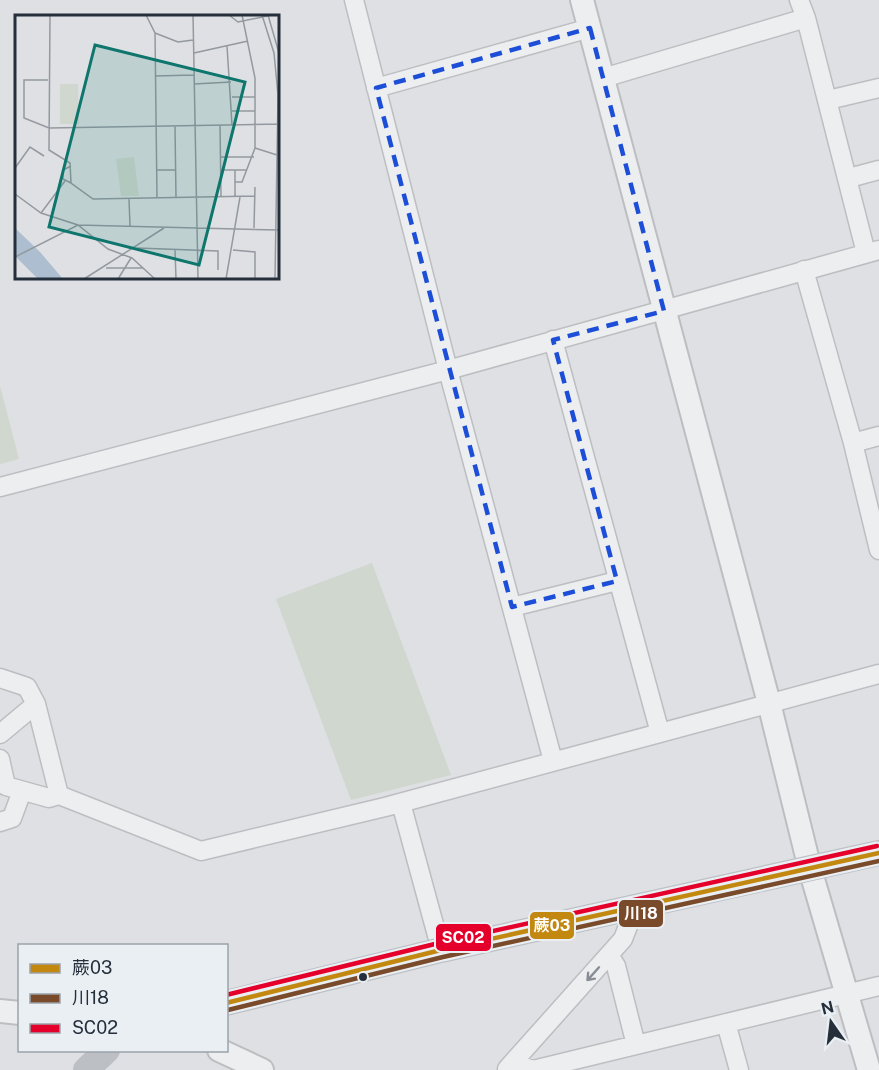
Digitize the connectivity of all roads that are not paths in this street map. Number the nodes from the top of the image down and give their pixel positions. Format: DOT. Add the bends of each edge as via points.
graph roads {
  1 [pos="354,0"];
  2 [pos="582,0"];
  3 [pos="799,0"];
  4 [pos="806,18"];
  5 [pos="590,28"];
  6 [pos="603,78"];
  7 [pos="376,88"];
  8 [pos="879,88"];
  9 [pos="828,100"];
  10 [pos="879,170"];
  11 [pos="849,178"];
  12 [pos="873,252"];
  13 [pos="804,270"];
  14 [pos="664,311"];
  15 [pos="553,340"];
  16 [pos="448,370"];
  17 [pos="879,436"];
  18 [pos="853,443"];
  19 [pos="0,487"];
  20 [pos="875,515"];
  21 [pos="879,550"];
  22 [pos="617,581"];
  23 [pos="512,607"];
  24 [pos="879,675"];
  25 [pos="0,678"];
  26 [pos="36,704"];
  27 [pos="770,704"];
  28 [pos="660,733"];
  29 [pos="0,734"];
  30 [pos="0,759"];
  31 [pos="554,761"];
  32 [pos="22,791"];
  33 [pos="59,795"];
  34 [pos="400,803"];
  35 [pos="0,822"];
  36 [pos="879,854"];
  37 [pos="810,869"];
  38 [pos="635,908"];
  39 [pos="441,950"];
  40 [pos="609,955"];
  41 [pos="879,986"];
  42 [pos="847,993"];
  43 [pos="228,1003"];
  44 [pos="0,1011"];
  45 [pos="18,1013"];
  46 [pos="726,1023"];
  47 [pos="636,1045"];
  48 [pos="223,1052"];
  49 [pos="509,1066"];
  50 [pos="262,1070"];
  51 [pos="739,1070"];
  52 [pos="869,1070"];
  1 -- 7 [label="street"];
  2 -- 5 [label="street"];
  3 -- 4 [label="street"];
  4 -- 6 [label="street"];
  4 -- 9 [label="street"];
  5 -- 6 [label="street"];
  5 -- 7 [label="street"];
  6 -- 14 [label="street"];
  7 -- 16 [label="street"];
  8 -- 9 [label="street"];
  9 -- 11 [label="street"];
  10 -- 11 [label="street"];
  11 -- 12 [label="street"];
  12 -- 13 [label="street"];
  13 -- 14 [label="street"];
  13 -- 18 [label="street"];
  14 -- 15 [label="street"];
  14 -- 27 [label="street"];
  15 -- 16 [label="street"];
  15 -- 22 [label="street"];
  16 -- 19 [label="street"];
  16 -- 23 [label="street"];
  17 -- 18 [label="street"];
  18 -- 20 [label="street"];
  20 -- 21 [label="street"];
  22 -- 23 [label="street"];
  22 -- 28 [label="street"];
  23 -- 31 [label="street"];
  24 -- 27 [label="street"];
  25 -- 26 [label="street" via="27,687"];
  26 -- 29 [label="street"];
  26 -- 33 [label="street"];
  27 -- 28 [label="street"];
  27 -- 37 [label="street"];
  28 -- 31 [label="street"];
  30 -- 32 [label="street" via="6,786"];
  31 -- 34 [label="street"];
  32 -- 33 [label="street" via="49,798"];
  32 -- 35 [label="street" via="12,818"];
  33 -- 34 [label="street" via="201,851"];
  34 -- 39 [label="street"];
  36 -- 37 [label="main road"];
  37 -- 38 [label="main road"];
  37 -- 42 [label="street"];
  38 -- 39 [label="main road"];
  38 -- 40 [label="street" via="623,939"];
  39 -- 43 [label="main road"];
  40 -- 47 [label="street" via="616,966"];
  40 -- 49 [label="street, one-way"];
  41 -- 42 [label="street"];
  42 -- 46 [label="street"];
  42 -- 52 [label="street"];
  44 -- 45 [label="street"];
  46 -- 47 [label="street"];
  46 -- 51 [label="street"];
  47 -- 49 [label="street" via="533,1070"];
  48 -- 50 [label="street"];
}
